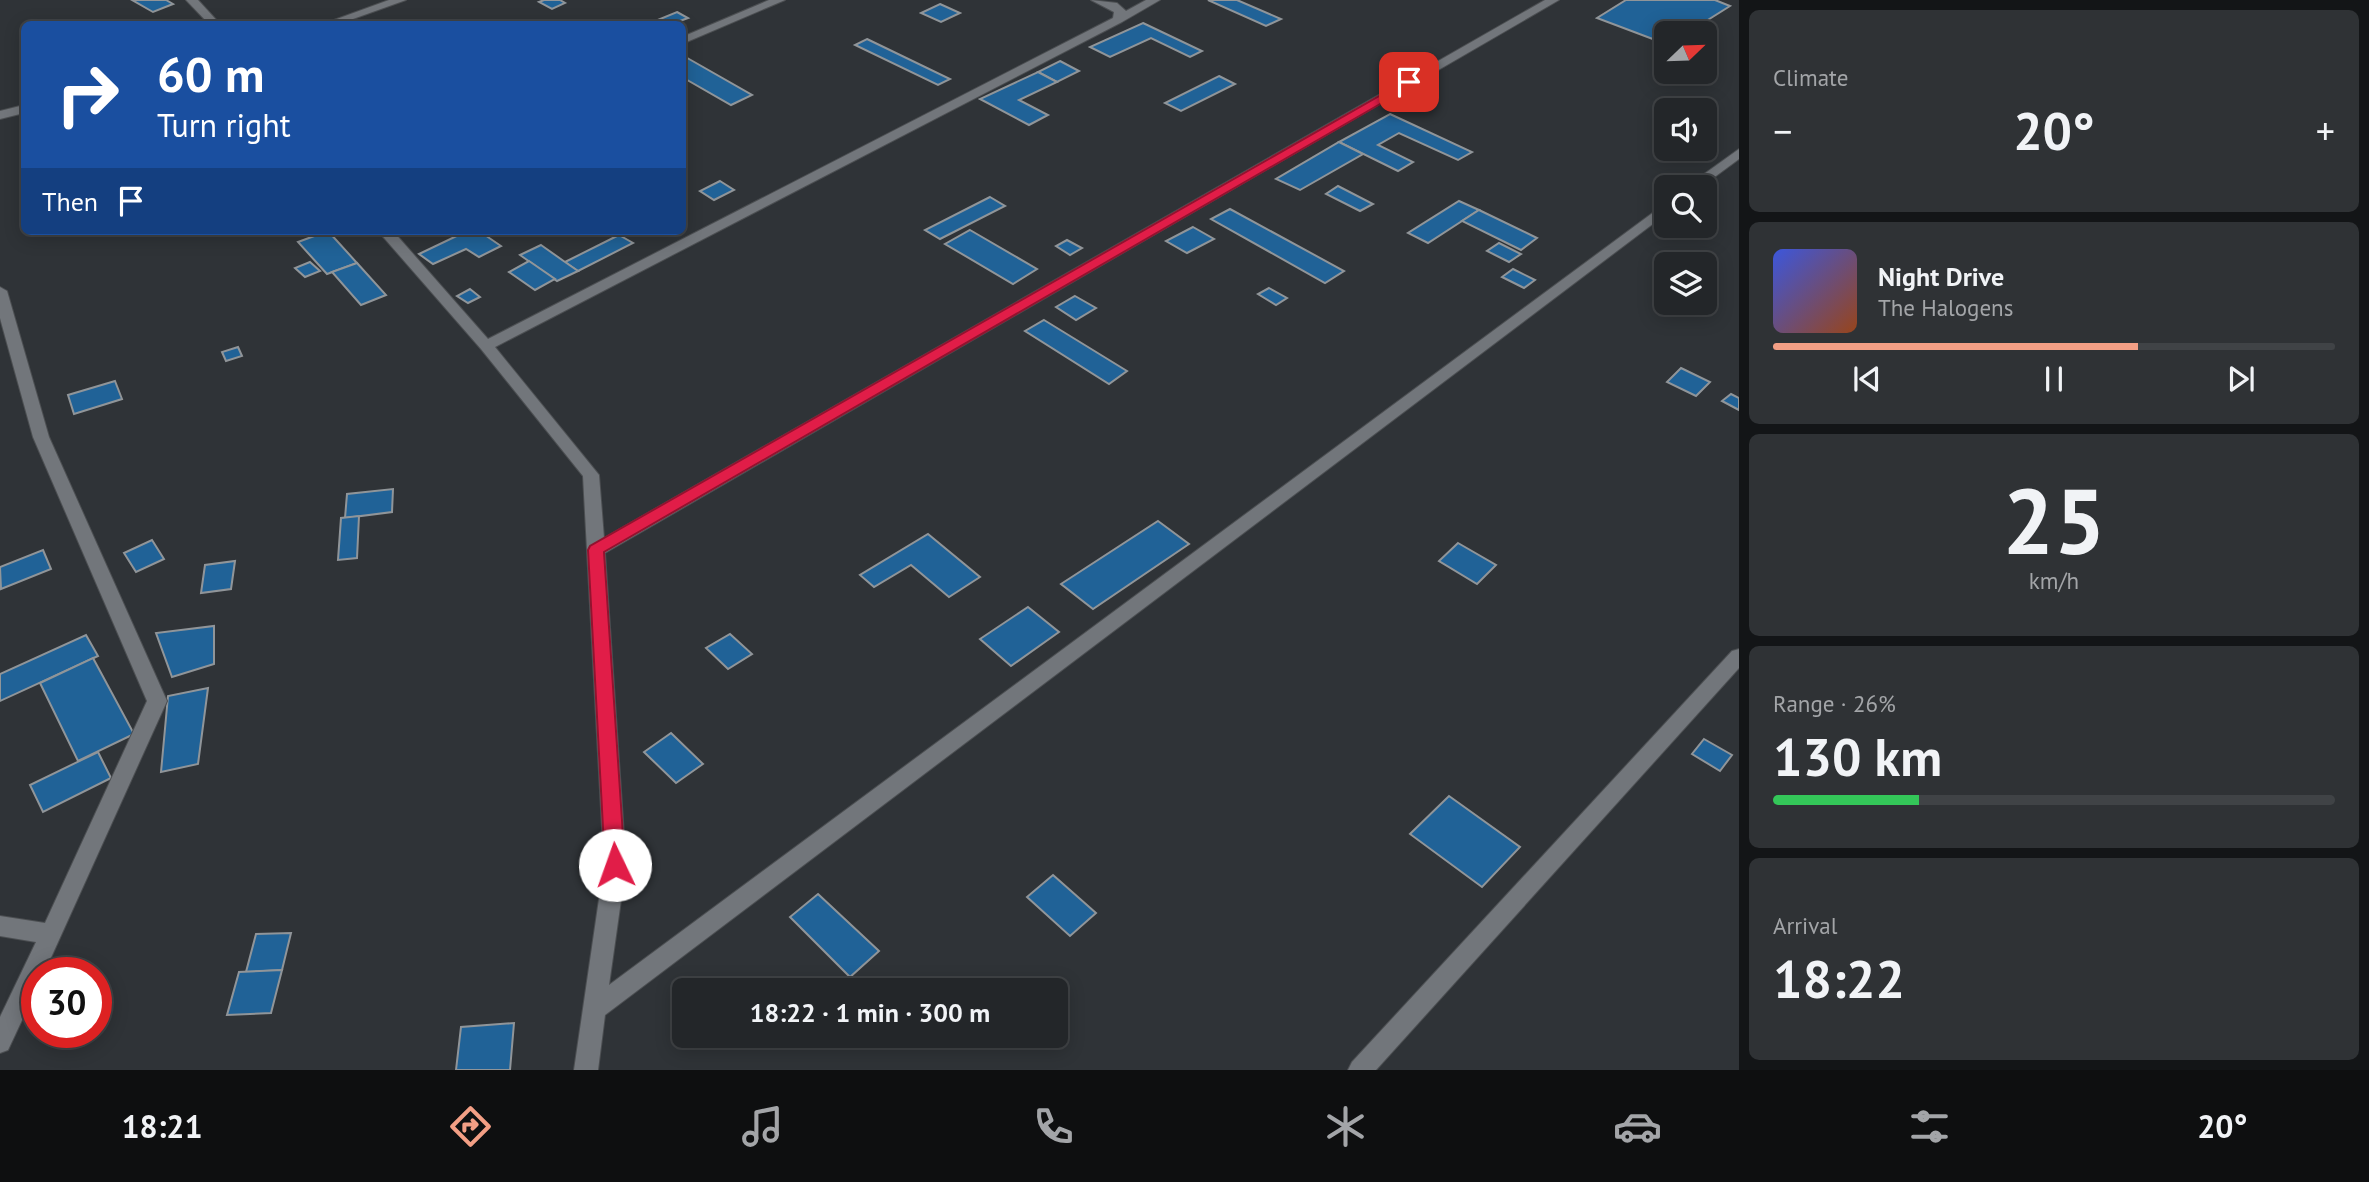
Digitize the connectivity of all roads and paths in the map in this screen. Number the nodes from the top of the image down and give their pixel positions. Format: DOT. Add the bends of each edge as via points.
graph roads {
  1 [pos="192,0"];
  2 [pos="400,0"];
  3 [pos="779,0"];
  4 [pos="1097,0"];
  5 [pos="1154,0"];
  6 [pos="1553,0"];
  7 [pos="1118,20"];
  8 [pos="212,21"];
  9 [pos="338,21"];
  10 [pos="686,39"];
  11 [pos="21,110"];
  12 [pos="0,115"];
  13 [pos="1739,153"];
  14 [pos="1709,175"];
  15 [pos="1654,216"];
  16 [pos="389,235"];
  17 [pos="0,291"];
  18 [pos="486,346"];
  19 [pos="596,550"];
  20 [pos="1739,656"];
  21 [pos="0,926"];
  22 [pos="51,933"];
  23 [pos="594,1010"];
  24 [pos="0,1042"];
  25 [pos="586,1070"];
  26 [pos="1360,1070"];
  1 -- 8 [label="street"];
  2 -- 9 [label="street"];
  3 -- 10 [label="street"];
  4 -- 7 [label="street" via="1120,11"];
  5 -- 7 [label="street"];
  6 -- 19 [label="street"];
  7 -- 18 [label="street"];
  11 -- 12 [label="street"];
  13 -- 14 [label="street"];
  15 -- 23 [label="street"];
  16 -- 18 [label="street"];
  17 -- 22 [label="street" via="41,438 156,701"];
  18 -- 19 [label="street" via="591,475"];
  19 -- 23 [label="street" via="615,865"];
  20 -- 26 [label="street"];
  21 -- 22 [label="street"];
  22 -- 24 [label="street"];
  23 -- 25 [label="street"];
}
